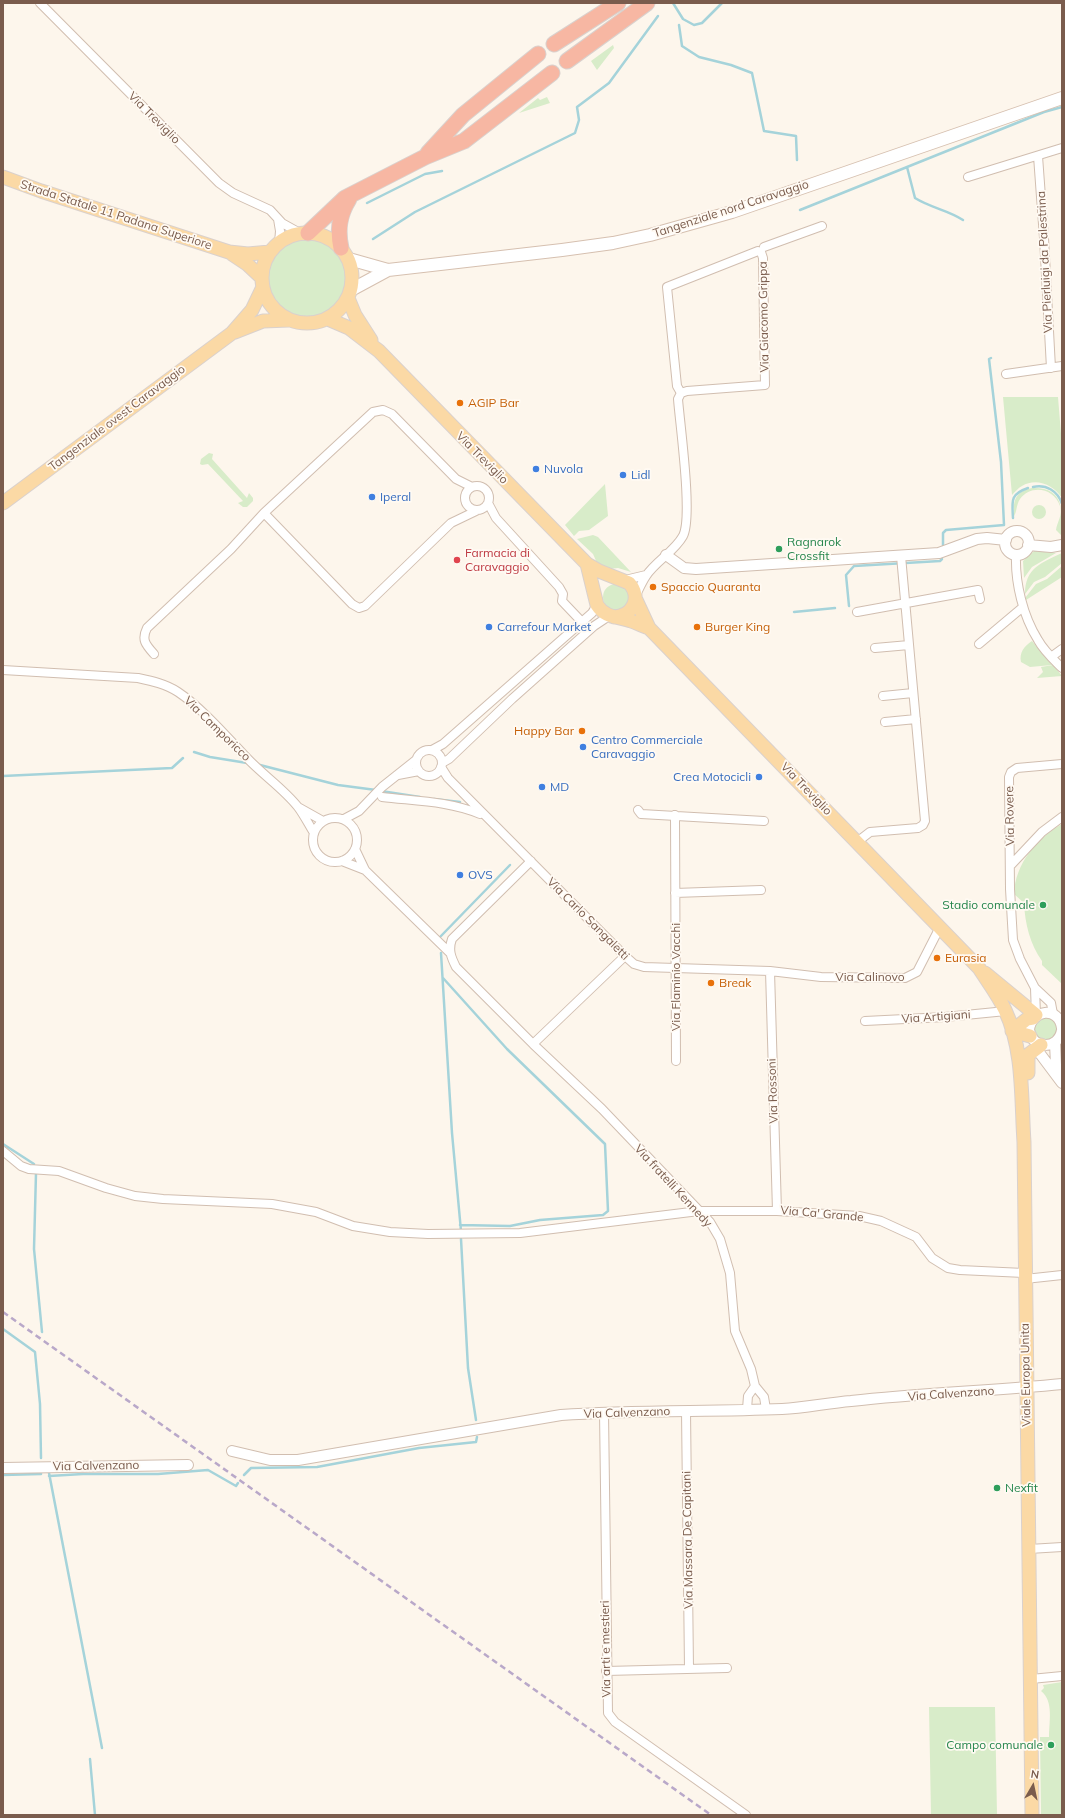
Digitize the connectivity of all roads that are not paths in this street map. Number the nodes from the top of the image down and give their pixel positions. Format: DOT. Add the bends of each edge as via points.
graph roads {
  1 [pos="40,3"];
  2 [pos="618,3"];
  3 [pos="647,3"];
  4 [pos="554,44"];
  5 [pos="538,54"];
  6 [pos="567,61"];
  7 [pos="552,73"];
  8 [pos="1062,98"];
  9 [pos="1062,148"];
  10 [pos="1038,156"];
  11 [pos="425,157"];
  12 [pos="3,177"];
  13 [pos="968,177"];
  14 [pos="353,194"];
  15 [pos="278,218"];
  16 [pos="822,226"];
  17 [pos="304,233"];
  18 [pos="764,247"];
  19 [pos="274,248"];
  20 [pos="229,252"];
  21 [pos="345,253"];
  22 [pos="388,270"];
  23 [pos="262,282"];
  24 [pos="350,294"];
  25 [pos="328,319"];
  26 [pos="290,320"];
  27 [pos="232,333"];
  28 [pos="379,351"];
  29 [pos="1062,366"];
  30 [pos="1051,368"];
  31 [pos="1006,374"];
  32 [pos="681,393"];
  33 [pos="456,479"];
  34 [pos="472,487"];
  35 [pos="465,499"];
  36 [pos="3,503"];
  37 [pos="488,503"];
  38 [pos="479,510"];
  39 [pos="264,513"];
  40 [pos="496,518"];
  41 [pos="459,519"];
  42 [pos="1006,540"];
  43 [pos="1028,545"];
  44 [pos="1062,545"];
  45 [pos="666,555"];
  46 [pos="1016,555"];
  47 [pos="902,561"];
  48 [pos="587,564"];
  49 [pos="646,575"];
  50 [pos="623,579"];
  51 [pos="636,598"];
  52 [pos="980,599"];
  53 [pos="597,600"];
  54 [pos="905,604"];
  55 [pos="1023,607"];
  56 [pos="857,612"];
  57 [pos="612,617"];
  58 [pos="582,622"];
  59 [pos="649,628"];
  60 [pos="979,644"];
  61 [pos="909,645"];
  62 [pos="875,648"];
  63 [pos="1062,649"];
  64 [pos="154,654"];
  65 [pos="1052,657"];
  66 [pos="1062,668"];
  67 [pos="3,670"];
  68 [pos="504,690"];
  69 [pos="914,693"];
  70 [pos="883,696"];
  71 [pos="512,699"];
  72 [pos="916,719"];
  73 [pos="885,722"];
  74 [pos="432,750"];
  75 [pos="416,760"];
  76 [pos="1062,764"];
  77 [pos="441,765"];
  78 [pos="419,771"];
  79 [pos="395,775"];
  80 [pos="433,775"];
  81 [pos="448,778"];
  82 [pos="382,797"];
  83 [pos="298,807"];
  84 [pos="638,810"];
  85 [pos="359,811"];
  86 [pos="675,815"];
  87 [pos="485,816"];
  88 [pos="1062,817"];
  89 [pos="344,819"];
  90 [pos="323,821"];
  91 [pos="764,821"];
  92 [pos="354,827"];
  93 [pos="314,833"];
  94 [pos="858,842"];
  95 [pos="355,849"];
  96 [pos="342,860"];
  97 [pos="531,861"];
  98 [pos="1010,866"];
  99 [pos="365,870"];
  100 [pos="761,890"];
  101 [pos="675,893"];
  102 [pos="940,927"];
  103 [pos="963,950"];
  104 [pos="450,953"];
  105 [pos="624,956"];
  106 [pos="979,968"];
  107 [pos="676,969"];
  108 [pos="770,972"];
  109 [pos="1035,988"];
  110 [pos="1006,1011"];
  111 [pos="1058,1013"];
  112 [pos="1035,1017"];
  113 [pos="866,1021"];
  114 [pos="1062,1030"];
  115 [pos="1012,1031"];
  116 [pos="1055,1042"];
  117 [pos="533,1044"];
  118 [pos="1036,1045"];
  119 [pos="676,1061"];
  120 [pos="1061,1081"];
  121 [pos="1024,1142"];
  122 [pos="3,1151"];
  123 [pos="699,1211"];
  124 [pos="777,1211"];
  125 [pos="1062,1275"];
  126 [pos="1024,1276"];
  127 [pos="1062,1384"];
  128 [pos="755,1386"];
  129 [pos="1026,1388"];
  130 [pos="747,1409"];
  131 [pos="766,1409"];
  132 [pos="686,1411"];
  133 [pos="604,1412"];
  134 [pos="232,1451"];
  135 [pos="188,1465"];
  136 [pos="3,1468"];
  137 [pos="1062,1548"];
  138 [pos="1029,1549"];
  139 [pos="728,1668"];
  140 [pos="689,1669"];
  141 [pos="606,1671"];
  142 [pos="1062,1676"];
  143 [pos="1031,1679"];
  144 [pos="746,1815"];
  145 [pos="1032,1815"];
  1 -- 15 [label="street, Via Treviglio" via="219,183 233,193 266,207"];
  2 -- 4 [label="highway"];
  3 -- 6 [label="highway"];
  5 -- 11 [label="highway" via="463,115"];
  7 -- 11 [label="highway" via="464,141"];
  8 -- 22 [label="main road, Tangenziale nord Caravaggio" via="732,212 650,235 562,250"];
  9 -- 10 [label="street"];
  10 -- 13 [label="street"];
  10 -- 30 [label="street, Via Pierluigi da Palestrina"];
  11 -- 14 [label="highway"];
  12 -- 20 [label="main road, Strada Statale 11 Padana Superiore"];
  14 -- 17 [label="highway"];
  14 -- 21 [label="highway" via="344,207 340,221 339,234"];
  15 -- 17 [label="street, Via Treviglio" via="288,227"];
  15 -- 19 [label="street" via="280,231"];
  16 -- 18 [label="street, Via Giacomo Grippa"];
  17 -- 19 [label="main road" via="289,237"];
  17 -- 21 [label="main road" via="326,237"];
  19 -- 20 [label="main road, Strada Statale 11 Padana Superiore" via="248,254"];
  19 -- 23 [label="main road" via="263,267"];
  20 -- 23 [label="main road, Strada Statale 11 Padana Superiore" via="247,264"];
  21 -- 22 [label="main road, Tangenziale nord Caravaggio"];
  21 -- 24 [label="main road" via="352,271"];
  22 -- 24 [label="main road, Tangenziale nord Caravaggio"];
  23 -- 26 [label="main road" via="267,299 274,309"];
  23 -- 27 [label="main road, Tangenziale ovest Caravaggio" via="252,310"];
  24 -- 25 [label="main road" via="341,309"];
  24 -- 28 [label="main road, Via Treviglio" via="356,315"];
  25 -- 26 [label="main road" via="307,324"];
  25 -- 28 [label="main road, Via Treviglio" via="349,328"];
  26 -- 27 [label="main road, Tangenziale ovest Caravaggio" via="263,321"];
  27 -- 36 [label="main road, Tangenziale ovest Caravaggio"];
  28 -- 48 [label="main road, Via Treviglio"];
  29 -- 30 [label="street"];
  30 -- 31 [label="street"];
  32 -- 32 [label="street, Via Giacomo Grippa" via="677,386 667,287 761,252 765,385"];
  32 -- 45 [label="street, Via Giacomo Grippa" via="678,399 687,524 678,544"];
  33 -- 34 [label="street"];
  33 -- 35 [label="street"];
  33 -- 39 [label="street" via="392,414 378,410 363,420"];
  34 -- 35 [label="street"];
  34 -- 37 [label="street" via="486,490 489,496"];
  35 -- 38 [label="street" via="470,509"];
  35 -- 41 [label="street"];
  37 -- 38 [label="street"];
  37 -- 40 [label="street"];
  38 -- 40 [label="street"];
  38 -- 41 [label="street"];
  39 -- 41 [label="street" via="352,604 359,608 365,606 451,523"];
  39 -- 64 [label="street" via="231,549 147,628 144,641"];
  40 -- 58 [label="street" via="559,587 563,594 562,601"];
  42 -- 43 [label="street" via="1010,534 1018,531 1025,534"];
  42 -- 46 [label="street" via="1008,550"];
  42 -- 47 [label="street" via="977,539 939,553"];
  43 -- 44 [label="street"];
  43 -- 46 [label="street" via="1023,553"];
  45 -- 47 [label="street" via="688,569"];
  45 -- 49 [label="street, Via Giacomo Grippa"];
  46 -- 55 [label="street"];
  47 -- 54 [label="street"];
  48 -- 50 [label="main road"];
  48 -- 53 [label="main road"];
  49 -- 50 [label="street"];
  49 -- 51 [label="street, Via Giacomo Grippa"];
  50 -- 51 [label="main road" via="632,586"];
  50 -- 53 [label="main road" via="608,579 602,583"];
  51 -- 57 [label="main road" via="630,611"];
  51 -- 59 [label="main road"];
  52 -- 54 [label="street" via="978,590"];
  53 -- 57 [label="main road" via="604,614"];
  53 -- 58 [label="street"];
  54 -- 56 [label="street"];
  54 -- 61 [label="street"];
  55 -- 60 [label="street"];
  55 -- 65 [label="street" via="1038,642"];
  57 -- 59 [label="main road"];
  57 -- 71 [label="street" via="594,626"];
  58 -- 68 [label="street"];
  59 -- 94 [label="main road, Via Treviglio"];
  61 -- 62 [label="street"];
  61 -- 69 [label="street"];
  63 -- 65 [label="street"];
  65 -- 66 [label="street"];
  67 -- 83 [label="street, Via Camporicco" via="155,681 180,693"];
  68 -- 71 [label="street"];
  68 -- 74 [label="street" via="443,744"];
  69 -- 70 [label="street"];
  69 -- 72 [label="street"];
  71 -- 77 [label="street"];
  72 -- 73 [label="street"];
  72 -- 94 [label="street" via="924,823 918,828 870,832"];
  74 -- 75 [label="street" via="421,752"];
  74 -- 77 [label="street" via="440,756"];
  75 -- 78 [label="street"];
  75 -- 79 [label="street"];
  76 -- 98 [label="street, Via Rovere" via="1017,768 1010,774"];
  77 -- 80 [label="street"];
  77 -- 81 [label="street, Via Carlo Sangaletti"];
  78 -- 79 [label="street"];
  78 -- 80 [label="street" via="426,776"];
  79 -- 85 [label="street"];
  80 -- 81 [label="street"];
  81 -- 87 [label="street, Via Carlo Sangaletti"];
  82 -- 87 [label="street" via="446,804"];
  83 -- 90 [label="street, Via Camporicco"];
  83 -- 93 [label="street, Via Camporicco"];
  84 -- 86 [label="street" via="641,814"];
  85 -- 89 [label="street"];
  85 -- 92 [label="street"];
  86 -- 91 [label="street"];
  86 -- 101 [label="street, Via Flaminio Vacchi"];
  87 -- 97 [label="street, Via Carlo Sangaletti"];
  88 -- 98 [label="street" via="1042,832"];
  89 -- 90 [label="street" via="335,817"];
  89 -- 92 [label="street"];
  90 -- 93 [label="street"];
  92 -- 95 [label="street" via="357,837"];
  93 -- 96 [label="street" via="314,845 320,856 331,861"];
  94 -- 102 [label="main road, Via Treviglio"];
  95 -- 96 [label="street" via="350,856"];
  95 -- 99 [label="street"];
  96 -- 99 [label="street"];
  97 -- 104 [label="street" via="452,940"];
  97 -- 105 [label="street, Via Carlo Sangaletti"];
  98 -- 109 [label="street, Via Rovere" via="1013,940"];
  99 -- 104 [label="street, Via fratelli Kennedy"];
  100 -- 101 [label="street"];
  101 -- 107 [label="street, Via Flaminio Vacchi"];
  102 -- 103 [label="main road, Via Treviglio"];
  102 -- 108 [label="street, Via Calinovo" via="917,972 910,977 820,977"];
  103 -- 106 [label="main road, Viale Europa Unita"];
  104 -- 117 [label="street, Via fratelli Kennedy" via="456,967"];
  105 -- 107 [label="street, Via Carlo Sangaletti" via="644,968"];
  105 -- 117 [label="street"];
  106 -- 110 [label="main road, Viale Europa Unita"];
  106 -- 112 [label="main road"];
  107 -- 108 [label="street, Via Carlo Sangaletti"];
  107 -- 119 [label="street, Via Flaminio Vacchi"];
  108 -- 124 [label="street, Via Rossoni"];
  109 -- 111 [label="street"];
  109 -- 112 [label="street"];
  110 -- 113 [label="street, Via Artigiani"];
  110 -- 115 [label="main road, Viale Europa Unita"];
  111 -- 112 [label="street" via="1042,1013"];
  111 -- 114 [label="street"];
  112 -- 115 [label="main road" via="1027,1019"];
  112 -- 118 [label="street" via="1029,1025"];
  114 -- 116 [label="street"];
  115 -- 118 [label="main road"];
  115 -- 121 [label="main road, Viale Europa Unita" via="1019,1064"];
  116 -- 118 [label="street"];
  116 -- 120 [label="street" via="1056,1065"];
  117 -- 123 [label="street, Via fratelli Kennedy" via="602,1109"];
  118 -- 120 [label="street"];
  118 -- 121 [label="main road" via="1027,1057 1029,1126"];
  121 -- 126 [label="main road, Viale Europa Unita"];
  122 -- 123 [label="street, Via Ca' Grande" via="21,1166 29,1169 59,1172 135,1196 272,1204 316,1212 354,1226 390,1232 520,1233"];
  123 -- 124 [label="street, Via Ca' Grande"];
  123 -- 128 [label="street, Via fratelli Kennedy" via="710,1222 720,1239 730,1273 735,1331 751,1369"];
  124 -- 126 [label="street, Via Ca' Grande" via="859,1216 881,1221 916,1237 932,1258 948,1268"];
  125 -- 126 [label="street, Via Ca' Grande"];
  126 -- 129 [label="main road, Viale Europa Unita"];
  127 -- 129 [label="street, Via Calvenzano"];
  128 -- 130 [label="street" via="748,1396"];
  128 -- 131 [label="street, Via fratelli Kennedy" via="764,1397"];
  129 -- 131 [label="street, Via Calvenzano" via="850,1401 816,1407"];
  129 -- 138 [label="main road, Viale Europa Unita"];
  130 -- 131 [label="street, Via Calvenzano"];
  130 -- 132 [label="street, Via Calvenzano"];
  132 -- 133 [label="street, Via Calvenzano"];
  132 -- 140 [label="street, Via Massara De Capitani"];
  133 -- 134 [label="street, Via Calvenzano" via="561,1415 298,1460 270,1460"];
  133 -- 141 [label="street, Via arti e mestieri"];
  135 -- 136 [label="street, Via Calvenzano"];
  137 -- 138 [label="street"];
  138 -- 143 [label="main road, Viale Europa Unita"];
  139 -- 140 [label="street"];
  140 -- 141 [label="street"];
  141 -- 144 [label="street, Via arti e mestieri" via="608,1710 612,1720"];
  142 -- 143 [label="street"];
  143 -- 145 [label="main road, Viale Europa Unita"];
}
